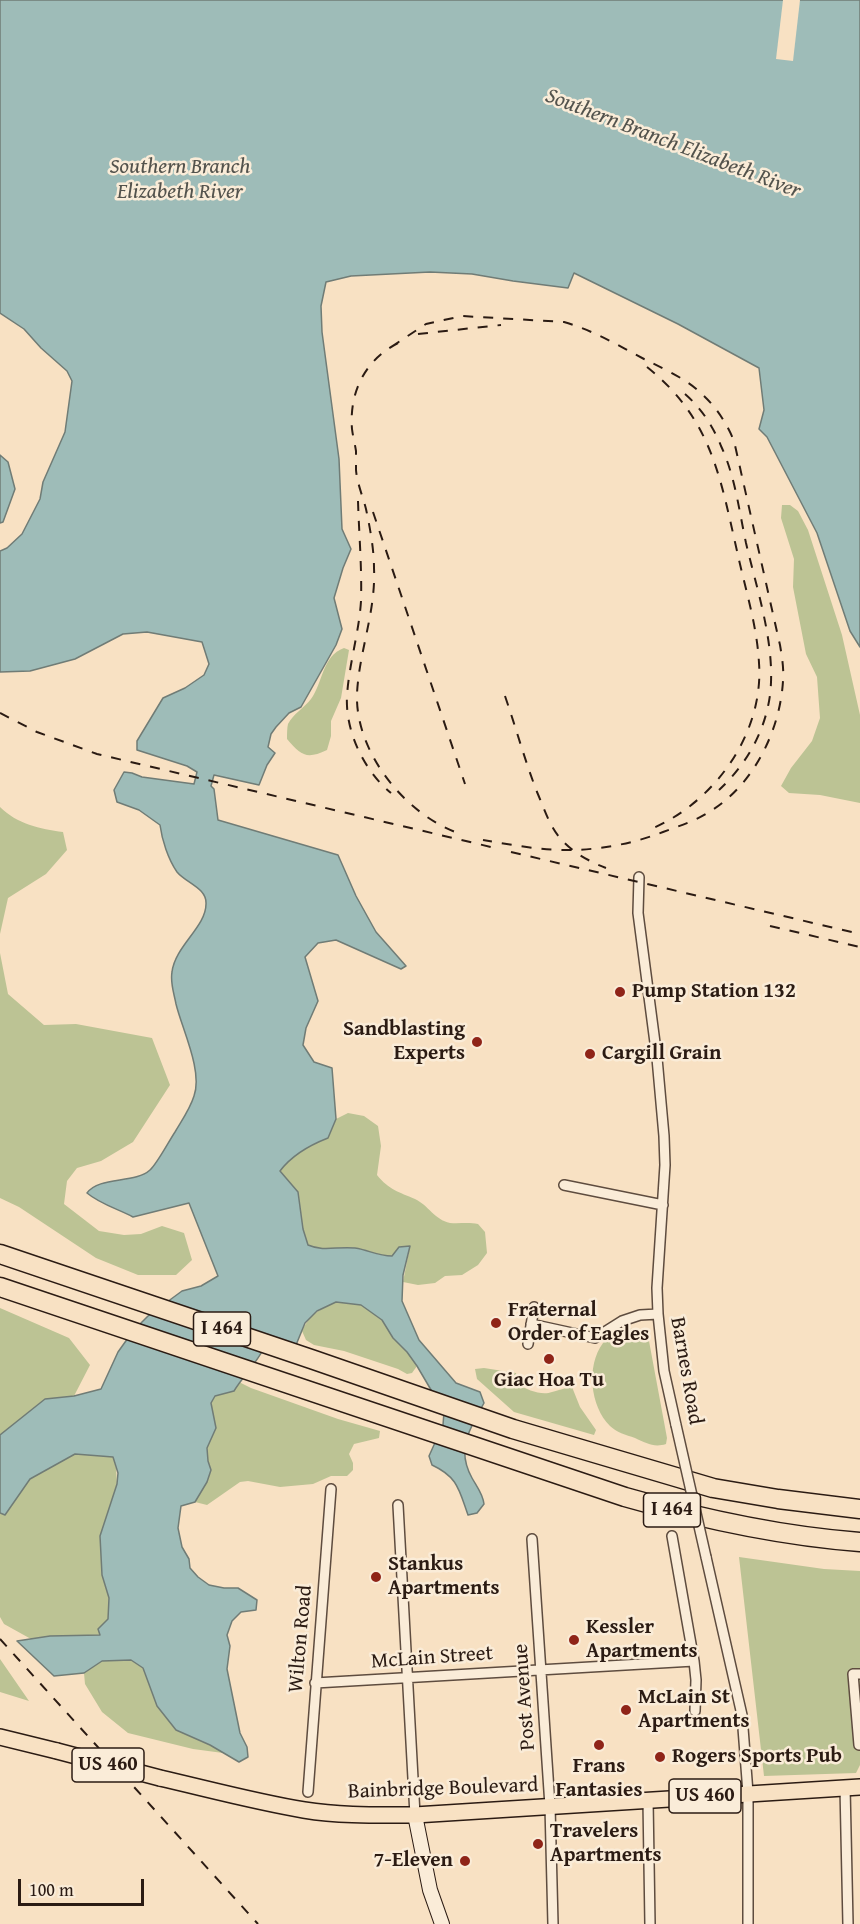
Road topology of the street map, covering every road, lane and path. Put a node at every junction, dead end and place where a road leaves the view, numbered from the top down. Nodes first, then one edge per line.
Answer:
1 (639, 877) dead end
2 (564, 1185) dead end
3 (663, 1205) junction
4 (0, 1254) edge
5 (0, 1287) edge
6 (534, 1307) dead end
7 (658, 1314) junction
8 (531, 1324) junction
9 (528, 1344) dead end
10 (331, 1489) dead end
11 (398, 1505) dead end
12 (860, 1509) edge
13 (672, 1536) dead end
14 (532, 1539) dead end
15 (860, 1542) edge
16 (694, 1661) junction
17 (542, 1669) junction
18 (860, 1674) edge
19 (406, 1678) junction
20 (315, 1683) junction
21 (695, 1711) dead end
22 (0, 1737) edge
23 (859, 1745) edge
24 (853, 1787) edge
25 (308, 1792) dead end
26 (748, 1793) junction
27 (648, 1800) junction
28 (550, 1806) junction
29 (415, 1815) junction
30 (442, 1924) edge
31 (553, 1924) edge
32 (650, 1924) edge
33 (748, 1924) edge
34 (848, 1924) edge

1 - 3 street, Barnes Road
2 - 3 street
3 - 7 street, Barnes Road
4 - 12 highway, I 464
5 - 15 highway, I 464
6 - 8 street
7 - 8 street
7 - 26 street, Barnes Road, bridge
8 - 9 street
10 - 20 street, Wilton Road
11 - 19 street
13 - 16 street
14 - 17 street, Post Avenue
16 - 17 street, McLain Street
16 - 21 street
17 - 19 street, McLain Street
17 - 28 street, Post Avenue
18 - 23 street
19 - 20 street, McLain Street
19 - 29 street
20 - 25 street, Wilton Road
22 - 29 main road, Bainbridge Boulevard / US 460, bridge
24 - 26 main road, Bainbridge Boulevard / US 460
24 - 34 street
26 - 27 main road, Bainbridge Boulevard / US 460
26 - 33 street, Barnes Road
27 - 28 main road, Bainbridge Boulevard / US 460
27 - 32 street
28 - 29 main road, Bainbridge Boulevard / US 460
28 - 31 street, Post Avenue
29 - 30 street

